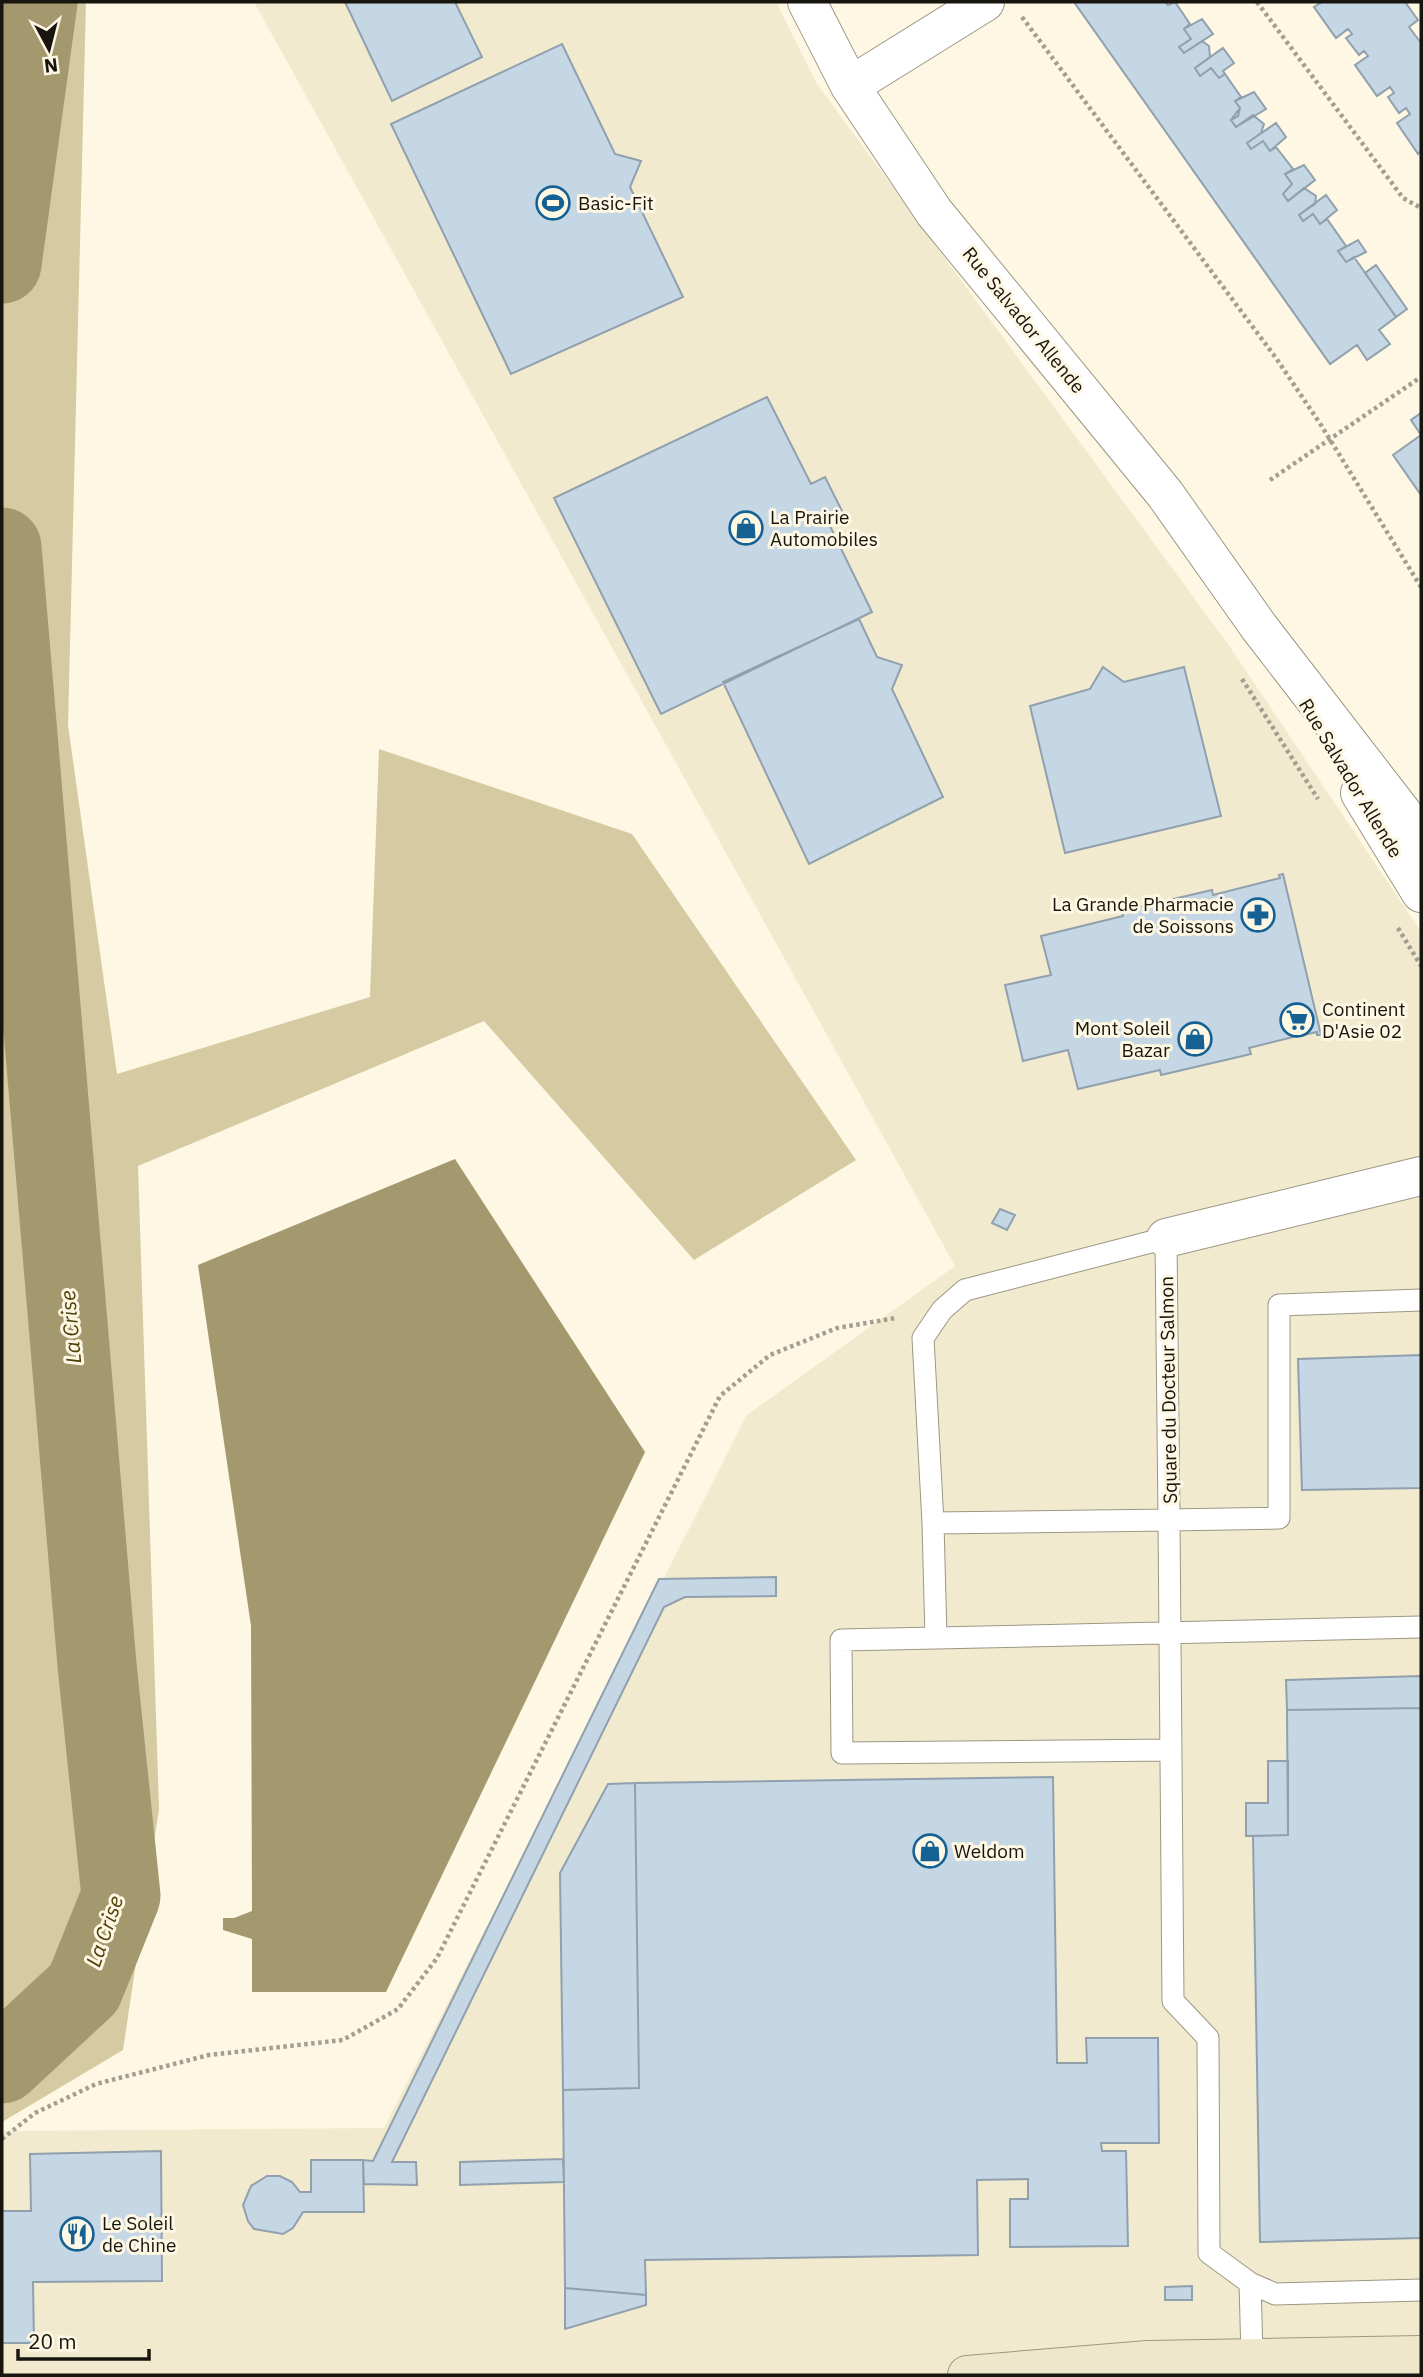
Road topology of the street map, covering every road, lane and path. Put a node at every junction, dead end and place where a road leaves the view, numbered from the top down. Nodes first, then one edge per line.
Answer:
1 (807, 2) edge
2 (1257, 2) edge
3 (1002, 7) edge
4 (850, 86) junction
5 (1421, 208) edge
6 (1421, 377) edge
7 (1331, 440) junction
8 (1270, 480) dead end
9 (1421, 587) edge
10 (1259, 627) junction
11 (1236, 669) dead end
12 (1325, 809) dead end
13 (1421, 837) edge
14 (1421, 893) edge
15 (1394, 922) dead end
16 (1421, 967) edge
17 (1421, 1176) edge
18 (1166, 1238) junction
19 (1421, 1300) edge
20 (942, 1310) junction
21 (1169, 1520) junction
22 (933, 1523) junction
23 (1421, 1627) edge
24 (1170, 1632) junction
25 (936, 1639) junction
26 (1171, 1750) junction
27 (2, 2139) edge
28 (1250, 2283) junction
29 (1421, 2290) edge
30 (1421, 2355) edge
31 (1252, 2356) junction
32 (1021, 2373) edge
33 (967, 2375) edge

1 - 4 street, Rue Salvador Allende
2 - 5 path
3 - 4 street
3 - 7 path
4 - 10 street, Rue Salvador Allende
6 - 7 path
7 - 8 path
7 - 9 path
10 - 13 street, Rue Salvador Allende
10 - 14 street, Rue Salvador Allende
11 - 12 path
15 - 16 path
17 - 18 street
18 - 20 lane
18 - 21 lane, Square du Docteur Salmon
19 - 21 lane
20 - 22 lane
20 - 27 path
21 - 22 lane, Square du Docteur Salmon
21 - 24 lane
22 - 25 lane
23 - 24 lane
24 - 25 lane
24 - 26 lane
25 - 26 lane
26 - 28 lane
28 - 29 lane
28 - 31 lane
30 - 31 main road
31 - 32 main road
32 - 33 main road

